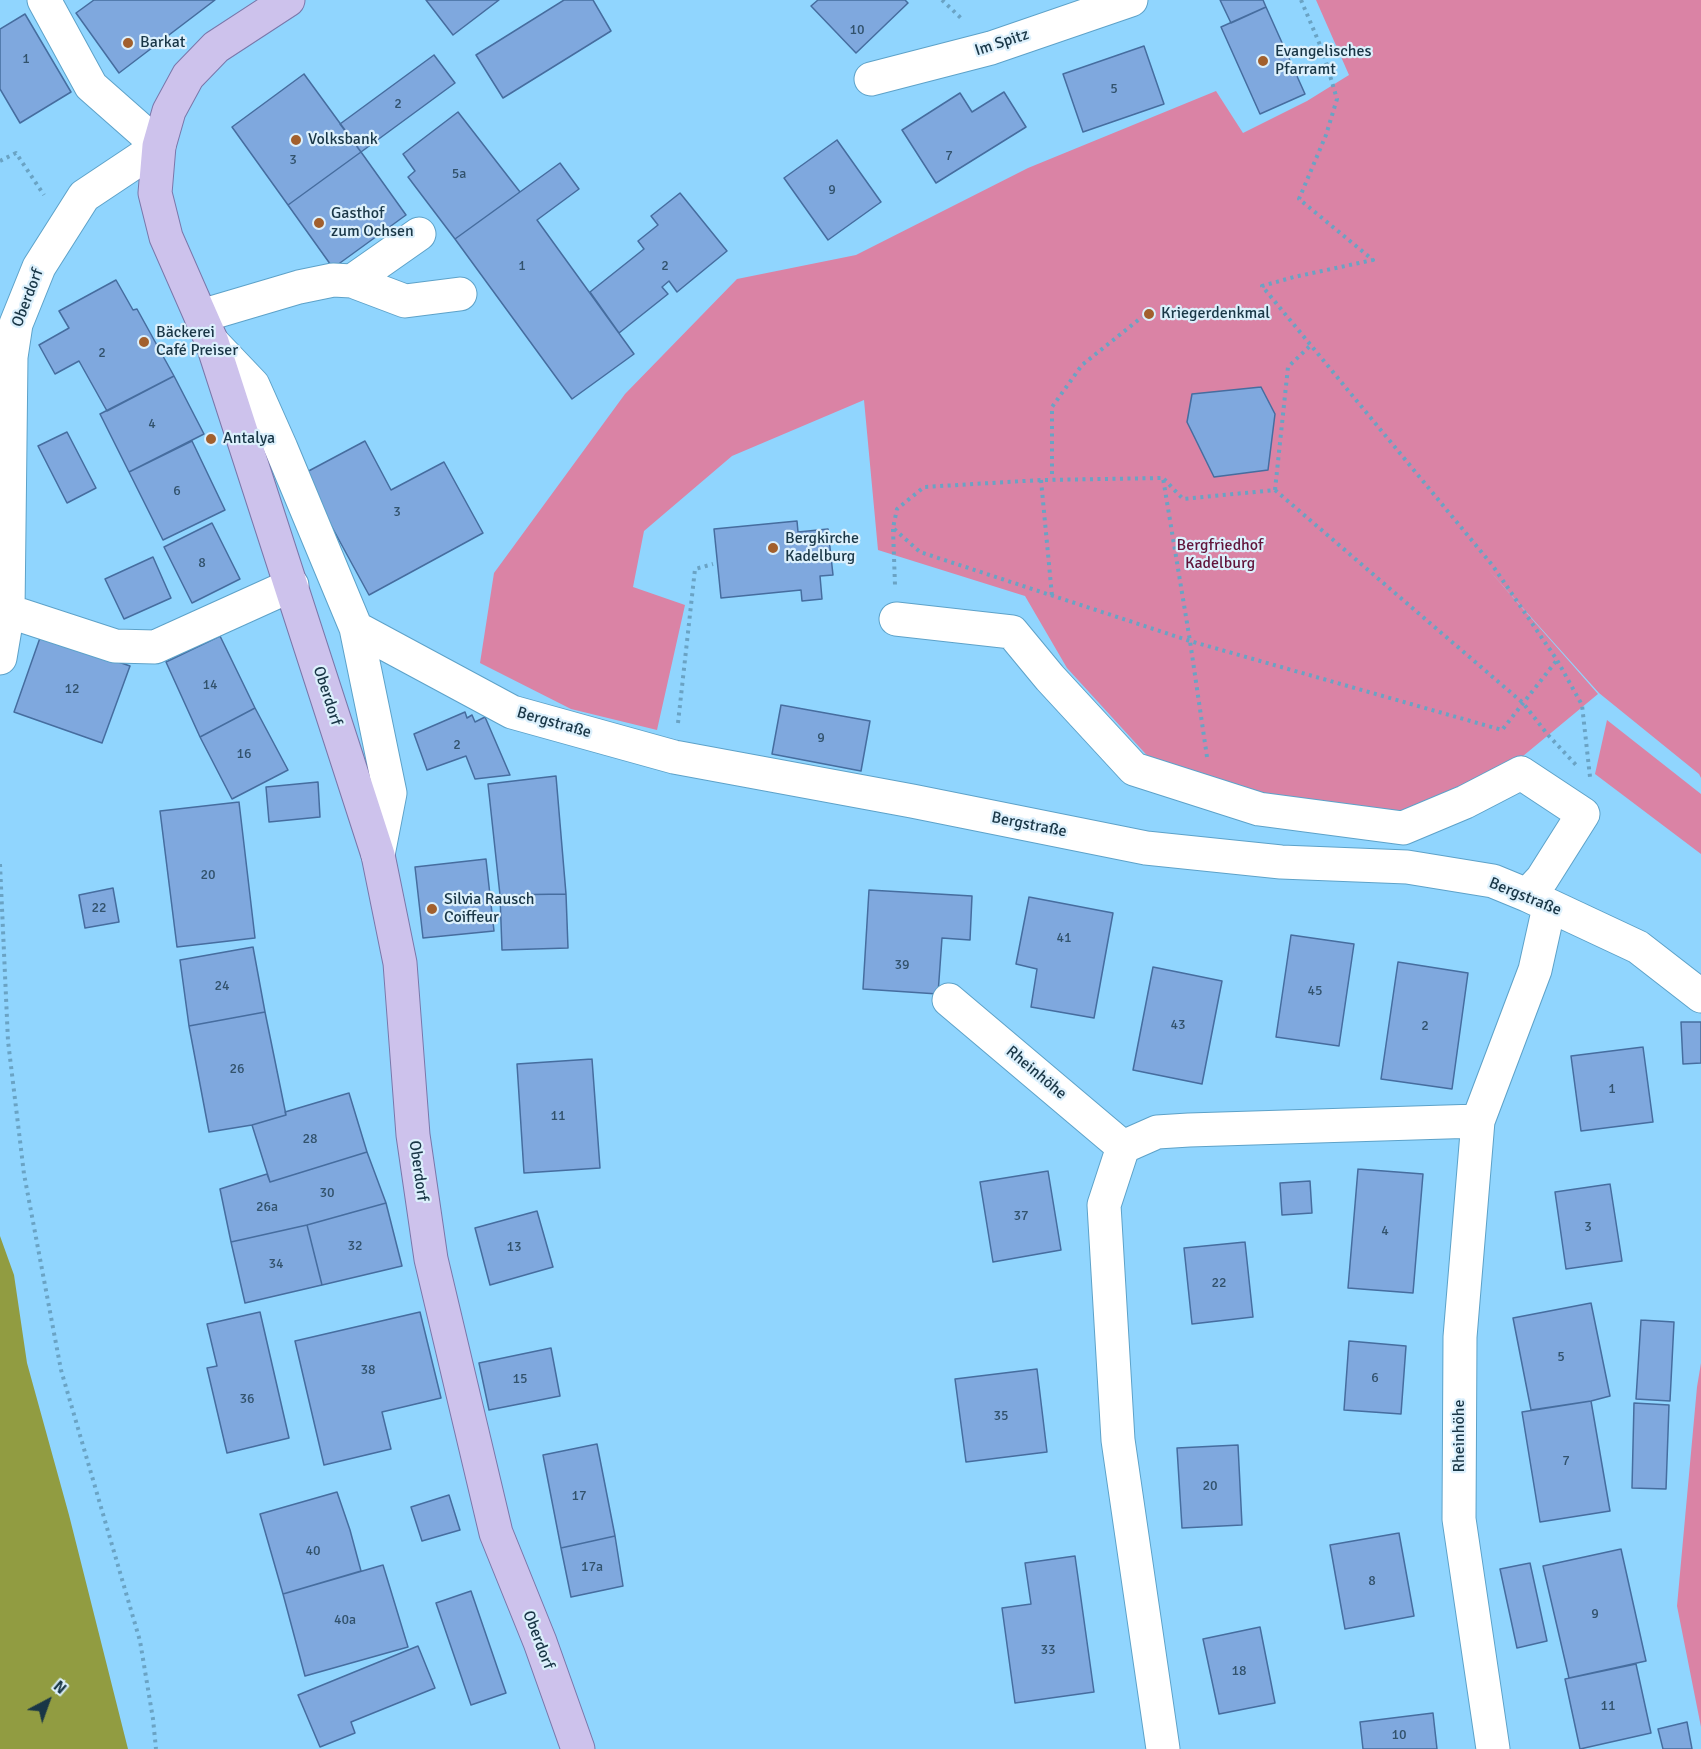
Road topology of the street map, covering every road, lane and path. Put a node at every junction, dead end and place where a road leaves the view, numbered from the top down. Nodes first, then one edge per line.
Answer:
1 (44, 0) edge
2 (288, 0) edge
3 (1131, 0) edge
4 (1301, 0) edge
5 (871, 79) dead end
6 (159, 146) junction
7 (0, 161) edge
8 (48, 202) dead end
9 (419, 234) dead end
10 (352, 281) junction
11 (460, 294) dead end
12 (1142, 317) dead end
13 (206, 329) junction
14 (1311, 345) junction
15 (1052, 474) dead end
16 (1163, 478) junction
17 (1041, 480) junction
18 (1275, 489) junction
19 (893, 528) junction
20 (713, 564) dead end
21 (292, 585) junction
22 (1052, 596) junction
23 (9, 611) junction
24 (896, 619) joint
25 (356, 628) junction
26 (1190, 641) junction
27 (0, 658) edge
28 (1557, 660) junction
29 (1523, 703) junction
30 (674, 757) junction
31 (1212, 794) junction
32 (378, 855) junction
33 (0, 864) edge
34 (1538, 901) junction
35 (1701, 996) edge
36 (949, 1000) dead end
37 (1478, 1121) junction
38 (1123, 1147) junction
39 (156, 1749) edge
40 (578, 1749) edge
41 (1163, 1749) edge
42 (1493, 1749) edge

1 - 6 street
2 - 6 main road, Oberdorf
3 - 5 street, Im Spitz
4 - 14 path
6 - 13 main road, Oberdorf
6 - 23 street, Oberdorf
7 - 8 path
9 - 10 street
10 - 11 street
10 - 13 street
12 - 15 path
13 - 21 main road, Oberdorf
13 - 25 street
14 - 18 path
14 - 28 path
16 - 17 path
16 - 18 path
16 - 26 path
17 - 19 path
17 - 22 path
18 - 29 path
19 - 22 path
19 - 24 path
20 - 30 path
21 - 23 street
21 - 32 main road, Oberdorf
22 - 26 path
23 - 27 street, Oberdorf
24 - 31 street
25 - 30 street, Bergstraße
25 - 32 street
26 - 29 path
26 - 31 path
28 - 29 path
28 - 29 path
30 - 34 street, Bergstraße
31 - 34 street
32 - 40 main road, Oberdorf
33 - 39 path
34 - 35 street, Bergstraße
34 - 37 street, Rheinhöhe
36 - 38 street, Rheinhöhe
37 - 38 street
37 - 42 street, Rheinhöhe
38 - 41 street

